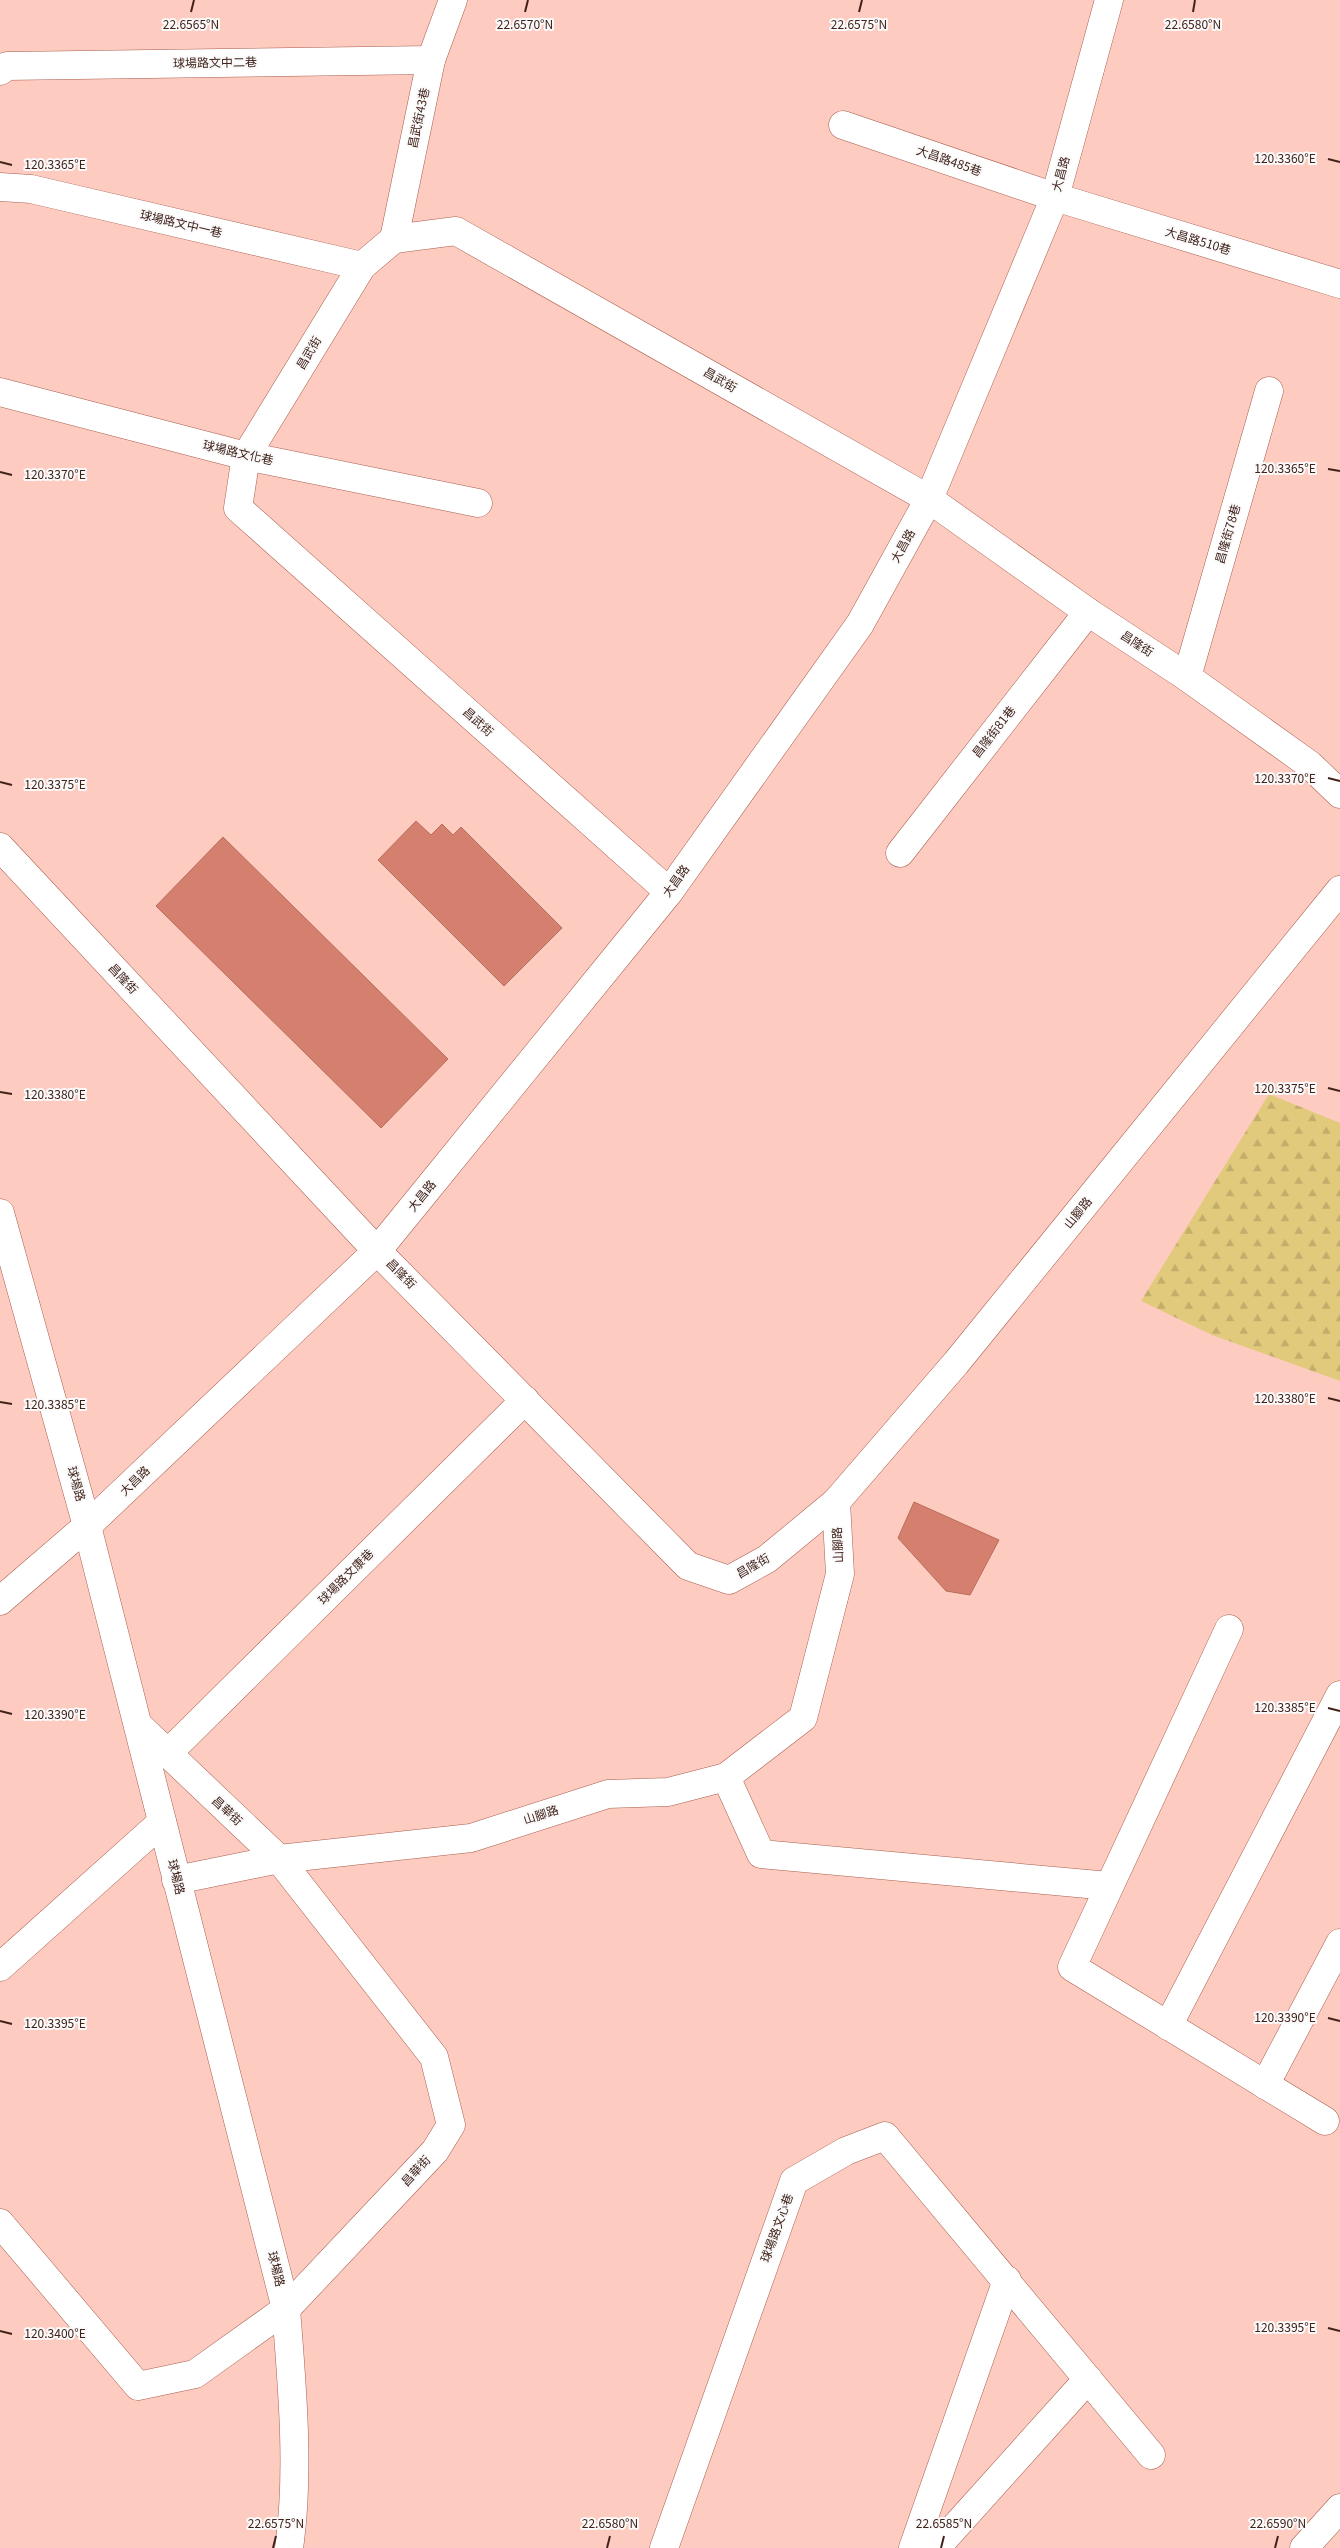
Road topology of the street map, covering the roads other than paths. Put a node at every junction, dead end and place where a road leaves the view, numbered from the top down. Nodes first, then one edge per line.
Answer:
1 (453, 0) edge
2 (1109, 0) edge
3 (431, 60) junction
4 (0, 71) edge
5 (843, 125) dead end
6 (0, 187) edge
7 (1055, 197) junction
8 (394, 239) junction
9 (362, 266) junction
10 (1340, 284) edge
11 (1269, 391) dead end
12 (0, 392) edge
13 (246, 456) junction
14 (929, 499) junction
15 (478, 503) dead end
16 (1088, 612) junction
17 (1187, 676) junction
18 (1340, 794) edge
19 (0, 847) edge
20 (900, 853) dead end
21 (1340, 890) edge
22 (669, 892) junction
23 (0, 1214) edge
24 (377, 1251) junction
25 (525, 1400) junction
26 (836, 1502) junction
27 (87, 1526) junction
28 (0, 1600) edge
29 (1229, 1629) dead end
30 (1340, 1695) edge
31 (138, 1724) junction
32 (167, 1754) junction
33 (726, 1778) junction
34 (162, 1822) junction
35 (279, 1859) junction
36 (176, 1880) junction
37 (1109, 1886) junction
38 (1340, 1943) edge
39 (0, 1967) edge
40 (1168, 2026) junction
41 (1265, 2085) junction
42 (1325, 2121) dead end
43 (0, 2223) edge
44 (1007, 2280) junction
45 (286, 2309) junction
46 (1088, 2379) junction
47 (1151, 2455) dead end
48 (1340, 2508) edge
49 (289, 2548) edge
50 (664, 2548) edge
51 (913, 2548) edge
52 (936, 2548) edge
53 (1304, 2548) edge

1 - 3 street, 昌武街43巷
2 - 7 street, 大昌路
3 - 4 street, 球場路文中二巷
3 - 8 street, 昌武街43巷
5 - 7 street, 大昌路485巷
6 - 9 street, 球場路文中一巷
7 - 10 street, 大昌路510巷
7 - 14 street, 大昌路
8 - 9 street, 昌武街
8 - 14 street, 昌武街
9 - 13 street, 昌武街
11 - 17 street, 昌隆街78巷
12 - 13 street, 球場路文化巷
13 - 15 street, 球場路文化巷
13 - 22 street, 昌武街
14 - 16 street, 昌隆街
14 - 22 street, 大昌路
16 - 17 street, 昌隆街
16 - 20 street, 昌隆街81巷
17 - 18 street, 昌隆街
19 - 24 street, 昌隆街
21 - 26 street, 山腳路
22 - 24 street, 大昌路
23 - 27 street, 球場路
24 - 25 street, 昌隆街
24 - 27 street, 大昌路
25 - 26 street, 昌隆街
25 - 32 street, 球場路文康巷
26 - 33 street, 山腳路
27 - 28 street, 大昌路
27 - 31 street, 球場路
29 - 37 street
30 - 40 street
31 - 32 street, 昌華街
31 - 34 street, 球場路
32 - 35 street, 昌華街
33 - 35 street, 山腳路
33 - 37 street
34 - 36 street, 球場路
34 - 39 street
35 - 36 street, 山腳路
35 - 45 street, 昌華街
36 - 45 street, 球場路
37 - 40 street
38 - 41 street
40 - 41 street
41 - 42 street
43 - 45 street, 昌華街
44 - 46 street, 球場路文心巷
44 - 50 street, 球場路文心巷
44 - 51 street
45 - 49 street, 球場路
46 - 47 street, 球場路文心巷
46 - 52 street
48 - 53 street

